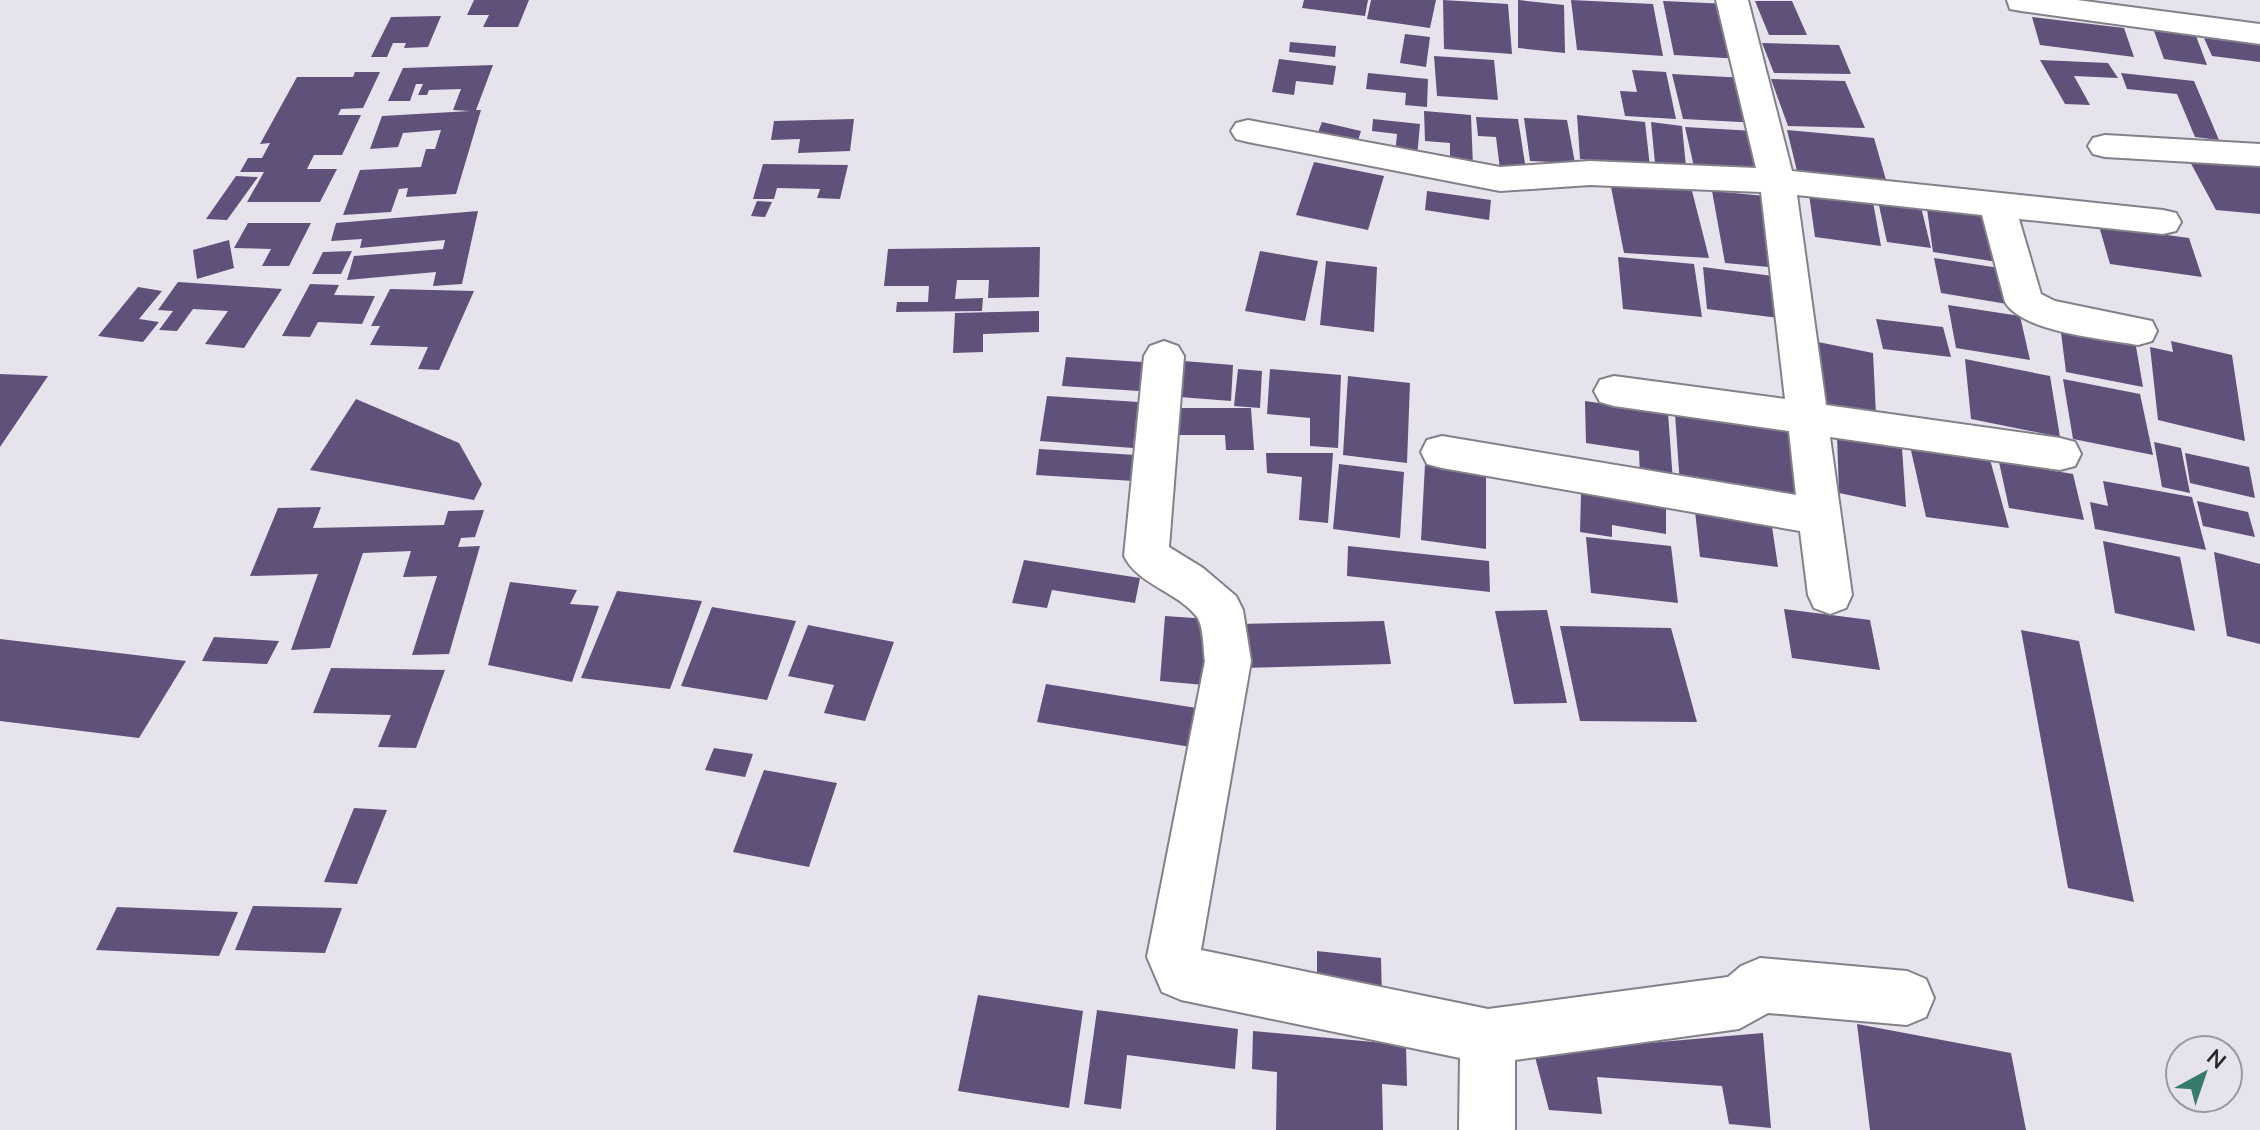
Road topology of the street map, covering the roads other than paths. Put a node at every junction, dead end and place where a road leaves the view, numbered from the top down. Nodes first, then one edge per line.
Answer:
1 (1732, 0) edge
2 (2021, 2) dead end
3 (2260, 34) edge
4 (1248, 131) dead end
5 (2105, 146) dead end
6 (2260, 155) edge
7 (1777, 181) junction
8 (1997, 203) junction
9 (2163, 222) dead end
10 (2138, 331) dead end
11 (1164, 356) dead end
12 (1614, 391) dead end
13 (1807, 417) junction
14 (1442, 452) dead end
15 (2060, 454) dead end
16 (1820, 517) junction
17 (1830, 595) dead end
18 (1907, 998) dead end
19 (1488, 1036) junction
20 (1487, 1130) edge

1 - 7 street
2 - 3 street
4 - 7 street
5 - 6 street
7 - 8 street
7 - 13 street
8 - 9 street
8 - 10 street
11 - 19 street
12 - 13 street
13 - 15 street
13 - 16 street
14 - 16 street
16 - 17 street
18 - 19 street
19 - 20 street

